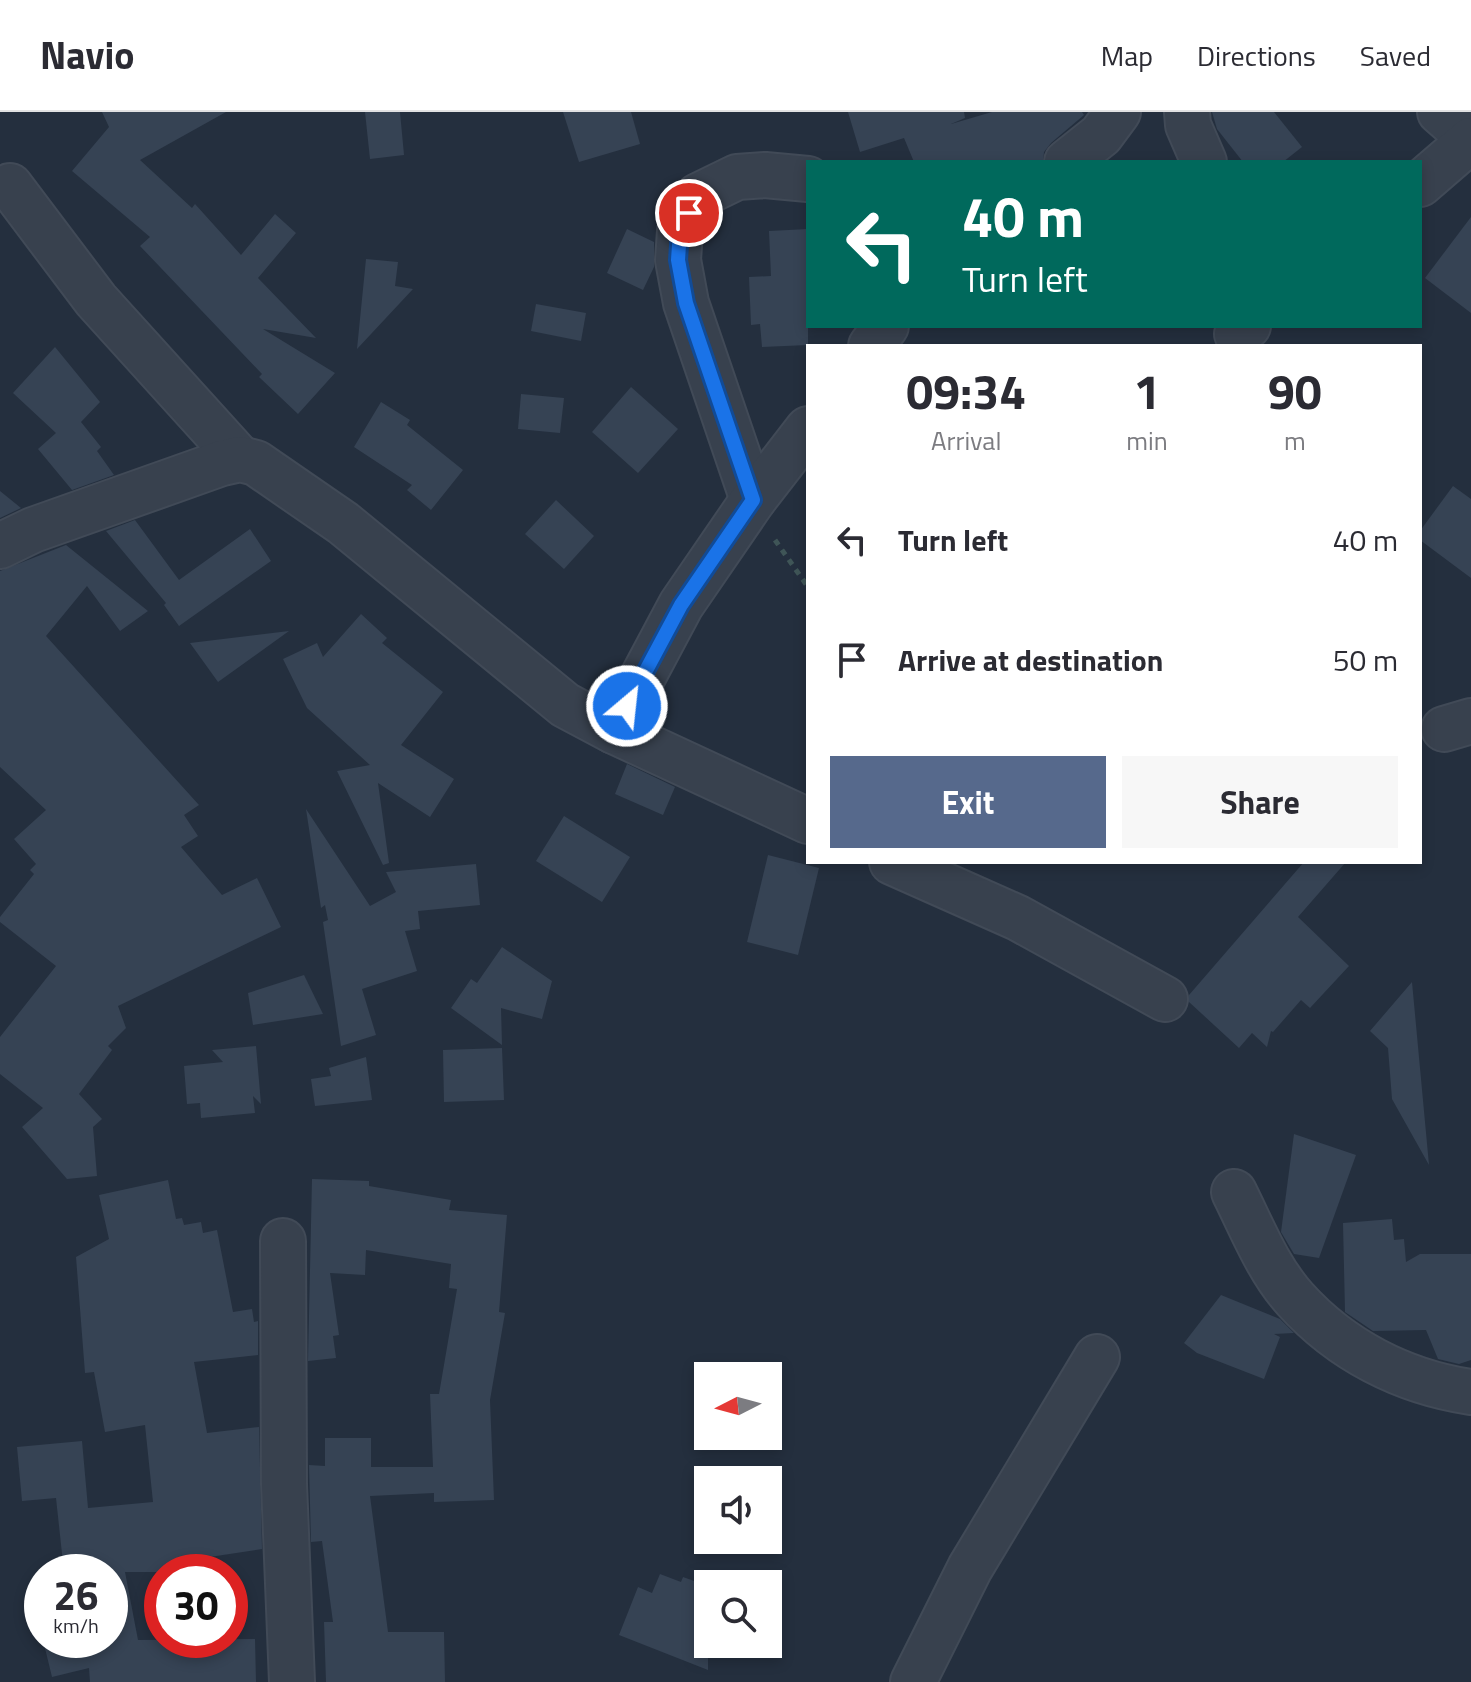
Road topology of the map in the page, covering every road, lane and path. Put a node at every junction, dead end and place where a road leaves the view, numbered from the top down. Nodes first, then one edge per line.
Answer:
1 (1118, 112) edge
2 (1187, 112) edge
3 (1440, 112) edge
4 (1471, 139) edge
5 (1070, 160) edge
6 (1203, 160) edge
7 (806, 179) edge
8 (1422, 182) edge
9 (10, 186) dead end
10 (806, 432) edge
11 (240, 459) junction
12 (753, 500) junction
13 (0, 546) edge
14 (806, 584) edge
15 (614, 731) junction
16 (806, 820) edge
17 (896, 864) edge
18 (1165, 999) dead end
19 (1234, 1192) dead end
20 (283, 1241) dead end
21 (1097, 1357) dead end
22 (1471, 1392) edge
23 (292, 1682) edge
24 (913, 1682) edge

1 - 5 street
2 - 6 street
3 - 4 street
4 - 8 street
7 - 12 street
9 - 11 street
10 - 12 street
11 - 13 street
11 - 15 street
12 - 14 path
12 - 15 street
15 - 16 street
17 - 18 street
19 - 22 street
20 - 23 street
21 - 24 street

